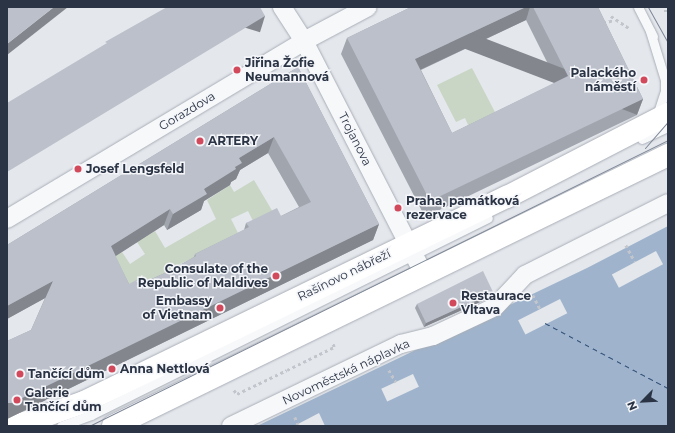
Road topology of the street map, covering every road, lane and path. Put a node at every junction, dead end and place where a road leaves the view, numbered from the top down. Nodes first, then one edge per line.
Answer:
1 (282, 7) edge
2 (368, 7) edge
3 (638, 7) edge
4 (664, 11) dead end
5 (668, 11) edge
6 (611, 16) dead end
7 (614, 20) junction
8 (630, 29) dead end
9 (603, 31) edge
10 (650, 31) junction
11 (304, 41) junction
12 (668, 59) edge
13 (663, 121) edge
14 (636, 142) dead end
15 (615, 153) dead end
16 (668, 155) edge
17 (539, 192) dead end
18 (668, 203) edge
19 (512, 206) dead end
20 (498, 213) dead end
21 (7, 219) edge
22 (628, 248) dead end
23 (416, 258) junction
24 (635, 262) dead end
25 (533, 295) dead end
26 (540, 309) dead end
27 (334, 347) dead end
28 (122, 383) junction
29 (151, 384) junction
30 (237, 394) dead end
31 (16, 426) edge
32 (61, 426) edge
33 (113, 426) edge
34 (231, 426) edge

1 - 11 street, Trojanova
2 - 11 street, Gorazdova
3 - 10 lane
4 - 5 path
6 - 7 path
7 - 8 path
7 - 9 path
10 - 12 lane
10 - 13 lane
11 - 21 street, Gorazdova
11 - 23 street, Trojanova
13 - 14 lane
13 - 15 lane
13 - 23 main road, Rašínovo nábřeží
16 - 23 main road, Rašínovo nábřeží
17 - 19 lane
18 - 34 street, Novoměstská náplavka
20 - 23 lane
22 - 24 path
23 - 28 main road, Rašínovo nábřeží
23 - 29 lane
23 - 33 main road, Rašínovo nábřeží
25 - 26 path
27 - 30 path
28 - 29 lane
28 - 31 main road, Rašínovo nábřeží
29 - 32 lane

